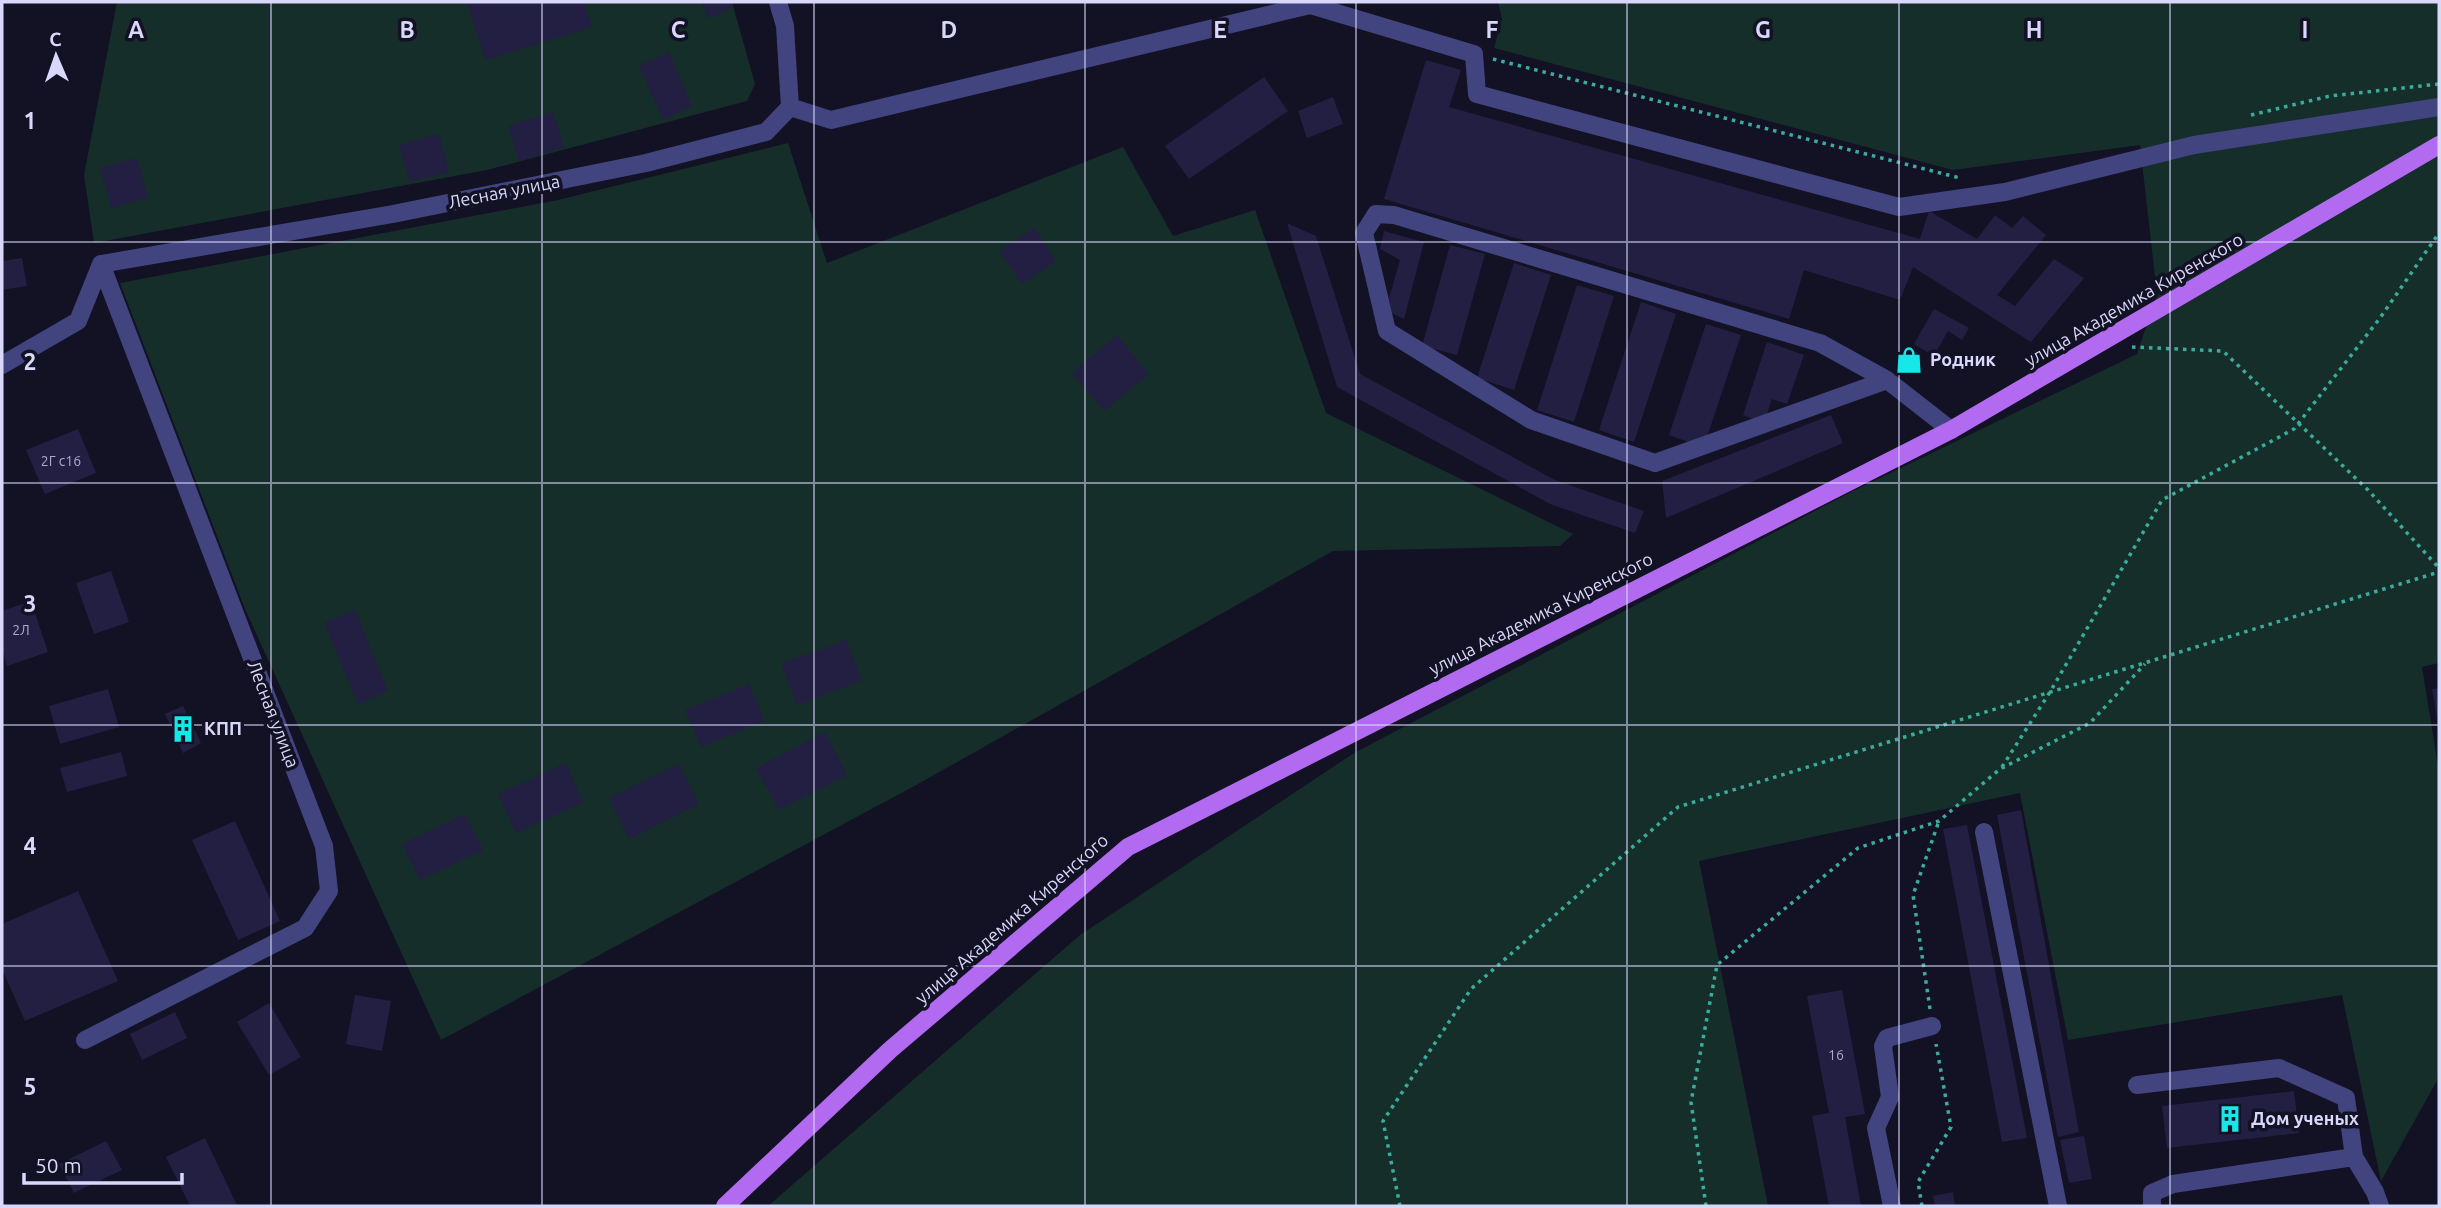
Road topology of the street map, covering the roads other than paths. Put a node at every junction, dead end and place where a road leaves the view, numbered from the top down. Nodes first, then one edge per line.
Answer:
1 (778, 2) edge
2 (790, 107) junction
3 (2439, 107) edge
4 (2439, 145) edge
5 (101, 264) junction
6 (2, 365) edge
7 (1887, 380) junction
8 (1951, 430) junction
9 (1984, 832) dead end
10 (1932, 1026) dead end
11 (85, 1040) dead end
12 (2137, 1085) dead end
13 (2354, 1157) junction
14 (725, 1206) edge
15 (1892, 1206) edge
16 (2058, 1206) edge
17 (2152, 1206) edge
18 (2380, 1206) edge

1 - 2 lane
2 - 3 lane
2 - 5 lane, Лесная улица
4 - 8 main road, улица Академика Киренского
5 - 6 lane
5 - 11 lane, Лесная улица
7 - 7 lane
7 - 8 lane
8 - 14 main road, улица Академика Киренского
9 - 16 lane
10 - 15 lane
12 - 13 lane
13 - 17 lane
13 - 18 lane

